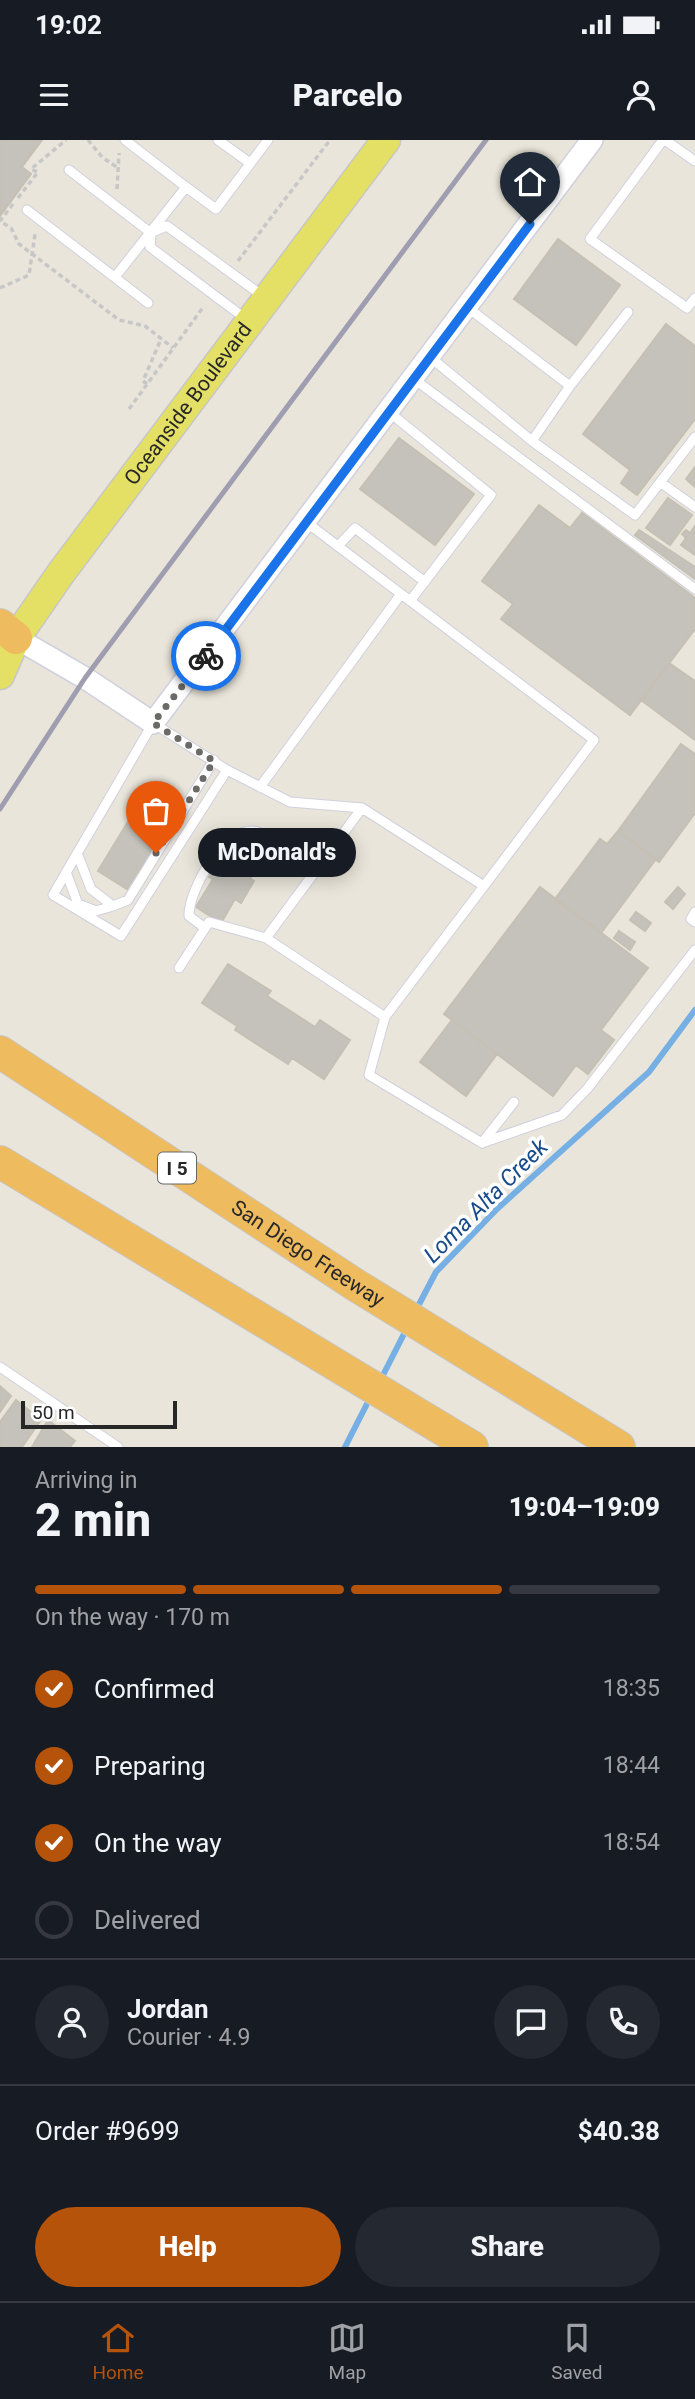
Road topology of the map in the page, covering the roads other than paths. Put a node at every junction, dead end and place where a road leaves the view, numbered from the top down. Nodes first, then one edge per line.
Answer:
1 (125, 140) edge
2 (218, 140) edge
3 (268, 140) edge
4 (386, 140) edge
5 (592, 140) edge
6 (664, 140) edge
7 (695, 161) edge
8 (250, 163) junction
9 (69, 170) dead end
10 (186, 187) junction
11 (27, 209) dead end
12 (151, 233) junction
13 (115, 278) junction
14 (695, 298) edge
15 (266, 299) junction
16 (148, 303) dead end
17 (467, 307) junction
18 (628, 312) dead end
19 (249, 321) junction
20 (430, 357) junction
21 (414, 379) junction
22 (570, 386) junction
23 (389, 412) junction
24 (695, 437) edge
25 (532, 441) junction
26 (660, 482) junction
27 (695, 507) edge
28 (306, 522) junction
29 (338, 546) junction
30 (425, 582) junction
31 (695, 589) edge
32 (401, 594) junction
33 (410, 601) junction
34 (5, 631) edge
35 (0, 675) edge
36 (153, 723) junction
37 (214, 761) junction
38 (227, 769) junction
39 (260, 786) junction
40 (362, 807) junction
41 (77, 853) junction
42 (66, 872) junction
43 (315, 872) junction
44 (484, 886) junction
45 (113, 906) junction
46 (695, 912) edge
47 (695, 922) edge
48 (205, 928) junction
49 (265, 938) junction
50 (695, 950) edge
51 (179, 968) dead end
52 (385, 1017) junction
53 (0, 1052) edge
54 (514, 1102) dead end
55 (482, 1143) junction
56 (0, 1162) edge
57 (0, 1367) edge
58 (118, 1447) edge
59 (471, 1447) edge
60 (619, 1447) edge

1 - 10 lane
2 - 8 lane
3 - 8 lane
4 - 15 main road, Oceanside Boulevard
5 - 17 street
6 - 7 lane
6 - 14 lane
8 - 10 lane
9 - 12 lane
10 - 12 lane
11 - 13 lane
12 - 13 lane
12 - 15 lane
12 - 19 lane
13 - 16 lane
15 - 19 main road, Oceanside Boulevard
17 - 20 street
17 - 22 lane
18 - 22 lane
19 - 34 main road, Oceanside Boulevard
20 - 21 street
20 - 25 lane
21 - 23 street
21 - 31 lane
22 - 25 lane
23 - 28 street
23 - 30 lane
24 - 26 lane
25 - 26 lane
26 - 27 lane
28 - 29 lane
28 - 36 street
29 - 30 lane
29 - 32 lane
30 - 33 lane
32 - 33 lane
32 - 39 lane
33 - 44 lane
34 - 35 main road, Oceanside Boulevard
34 - 36 street
36 - 37 lane
36 - 41 lane
37 - 38 lane
37 - 45 lane
38 - 39 lane
38 - 42 lane
39 - 40 lane
40 - 43 lane
40 - 44 lane
41 - 42 lane
41 - 45 lane
42 - 45 lane
43 - 48 lane
43 - 49 lane
44 - 52 lane
46 - 47 lane
48 - 49 lane
48 - 51 lane
49 - 52 lane
50 - 55 lane
52 - 55 lane
53 - 60 highway, San Diego Freeway / I 5
54 - 55 lane
56 - 59 highway
57 - 58 lane

